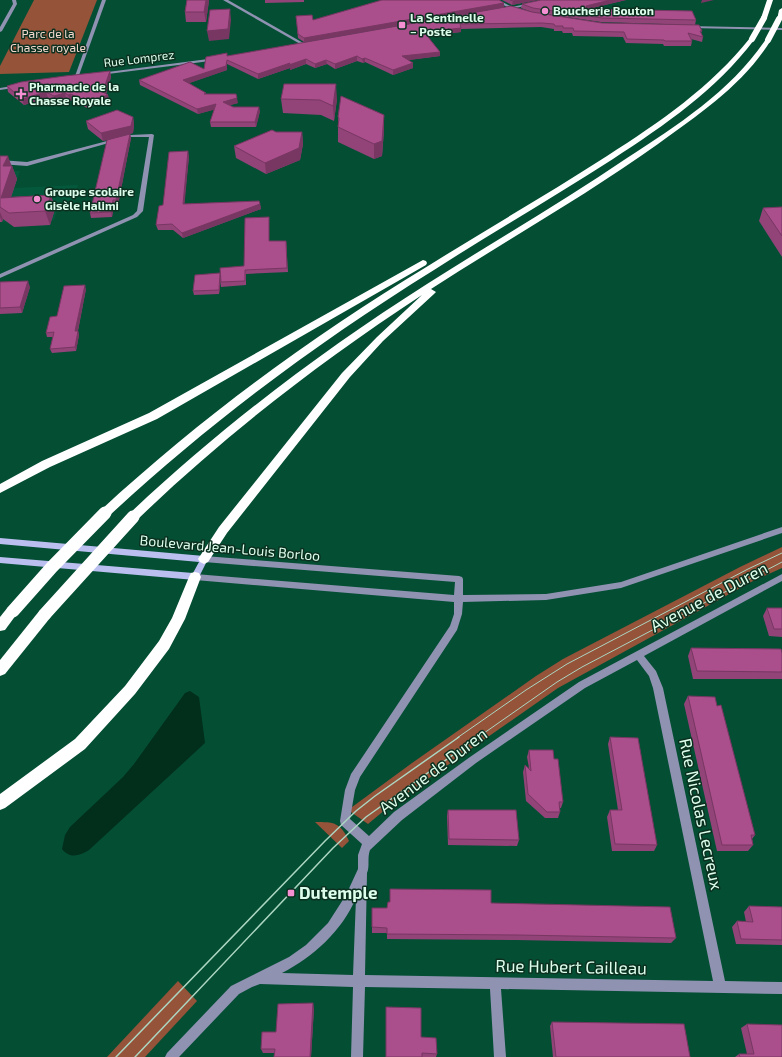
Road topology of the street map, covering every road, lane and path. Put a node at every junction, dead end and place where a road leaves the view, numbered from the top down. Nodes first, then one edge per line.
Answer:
1 (14, 0) edge
2 (104, 0) edge
3 (226, 0) edge
4 (496, 0) edge
5 (550, 0) edge
6 (770, 0) edge
7 (511, 8) junction
8 (504, 9) edge
9 (782, 10) edge
10 (521, 12) edge
11 (684, 27) edge
12 (782, 29) edge
13 (0, 30) edge
14 (310, 43) edge
15 (303, 44) junction
16 (296, 46) edge
17 (221, 58) edge
18 (98, 75) edge
19 (83, 77) edge
20 (76, 78) junction
21 (68, 79) edge
22 (24, 85) edge
23 (0, 89) edge
24 (0, 162) edge
25 (478, 238) junction
26 (452, 272) junction
27 (0, 276) edge
28 (0, 490) edge
29 (782, 530) edge
30 (0, 541) edge
31 (204, 559) junction
32 (0, 560) edge
33 (195, 577) junction
34 (782, 577) edge
35 (458, 599) junction
36 (0, 626) edge
37 (638, 654) junction
38 (0, 670) edge
39 (0, 803) edge
40 (369, 843) junction
41 (362, 869) junction
42 (260, 978) junction
43 (360, 981) junction
44 (495, 983) junction
45 (720, 987) junction
46 (782, 988) edge
47 (171, 1057) edge
48 (357, 1057) edge
49 (500, 1057) edge

1 - 13 street
2 - 20 street
3 - 15 street
4 - 7 street
5 - 7 street
6 - 25 highway, bridge
7 - 8 street
7 - 10 street
9 - 26 highway, bridge
11 - 12 street
14 - 15 street
15 - 16 street
17 - 18 street, Rue Lomprez
19 - 20 street
20 - 21 street
22 - 23 street
24 - 27 street
25 - 28 highway
25 - 36 highway, bridge
26 - 31 highway
26 - 38 highway, bridge
29 - 35 street
30 - 31 main road, Boulevard Jean-Louis Borloo
31 - 33 main road
31 - 35 street, Boulevard Jean-Louis Borloo
32 - 33 main road
33 - 35 street
33 - 39 highway
34 - 37 street, Avenue de Duren
35 - 40 street
37 - 40 street, Avenue de Duren
37 - 45 street, Rue Nicolas Lecreux
40 - 41 street, Avenue de Duren
41 - 42 street, Avenue de Duren
41 - 43 street
42 - 43 street, Rue Hubert Cailleau
42 - 47 street, Avenue de Duren
43 - 44 street, Rue Hubert Cailleau
43 - 48 street
44 - 45 street, Rue Hubert Cailleau
44 - 49 street
45 - 46 street, Rue Hubert Cailleau

